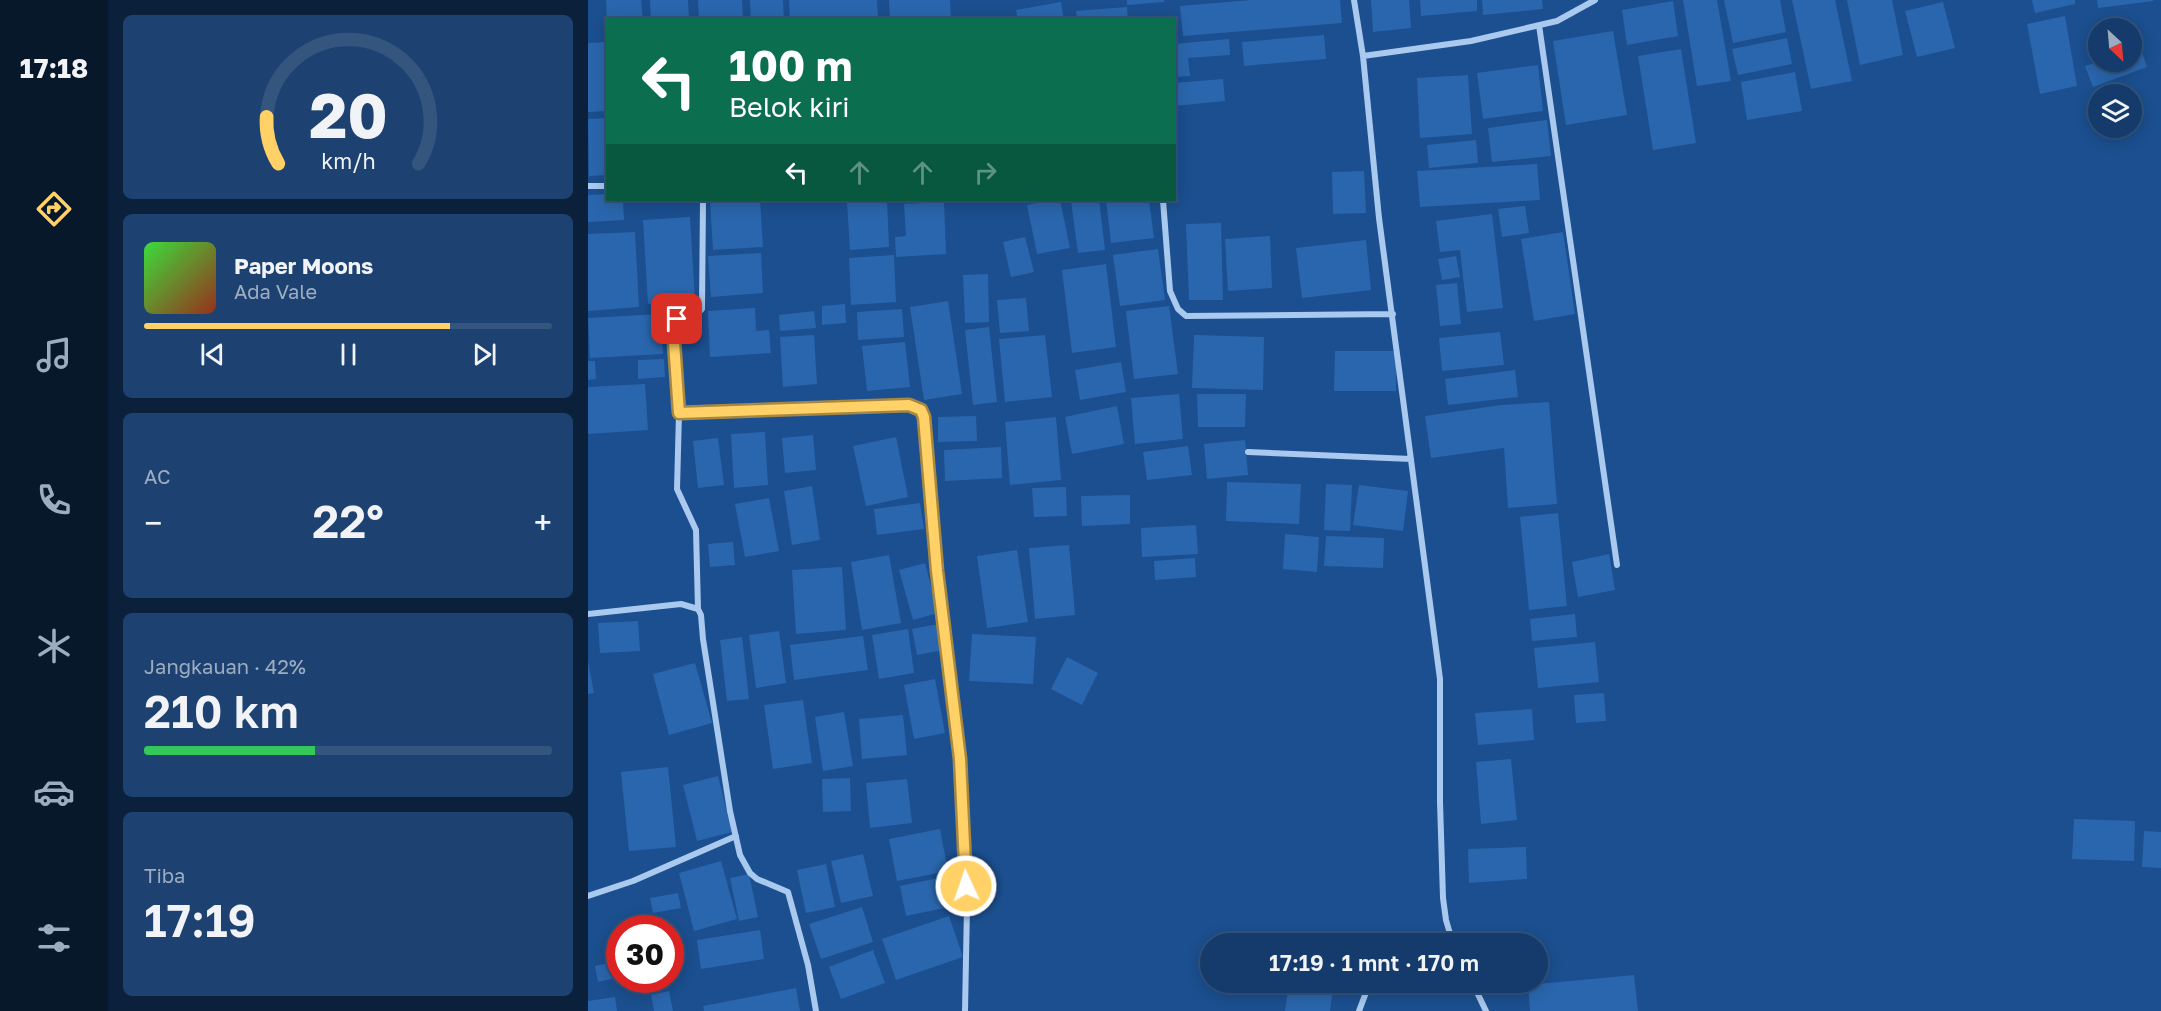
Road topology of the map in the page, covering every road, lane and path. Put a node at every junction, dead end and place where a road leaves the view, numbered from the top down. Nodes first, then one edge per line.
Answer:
1 (1354, 0) edge
2 (1595, 0) edge
3 (1539, 26) junction
4 (1363, 56) junction
5 (588, 186) edge
6 (606, 186) edge
7 (704, 201) edge
8 (1163, 201) edge
9 (1393, 314) junction
10 (679, 413) junction
11 (1248, 452) dead end
12 (1412, 459) junction
13 (1617, 565) dead end
14 (698, 609) junction
15 (588, 614) edge
16 (736, 836) junction
17 (588, 896) edge
18 (1450, 933) edge
19 (1366, 993) edge
20 (1477, 993) edge
21 (816, 1011) edge
22 (965, 1011) edge
23 (1359, 1011) edge
24 (1486, 1011) edge

1 - 4 street
2 - 3 street
3 - 4 street
3 - 13 street
4 - 9 street
5 - 6 street
7 - 10 street
8 - 9 street
9 - 12 street
10 - 14 street
10 - 22 street
11 - 12 street
12 - 18 street
14 - 15 street
14 - 16 street
16 - 17 street
16 - 21 street
19 - 23 street
20 - 24 street

